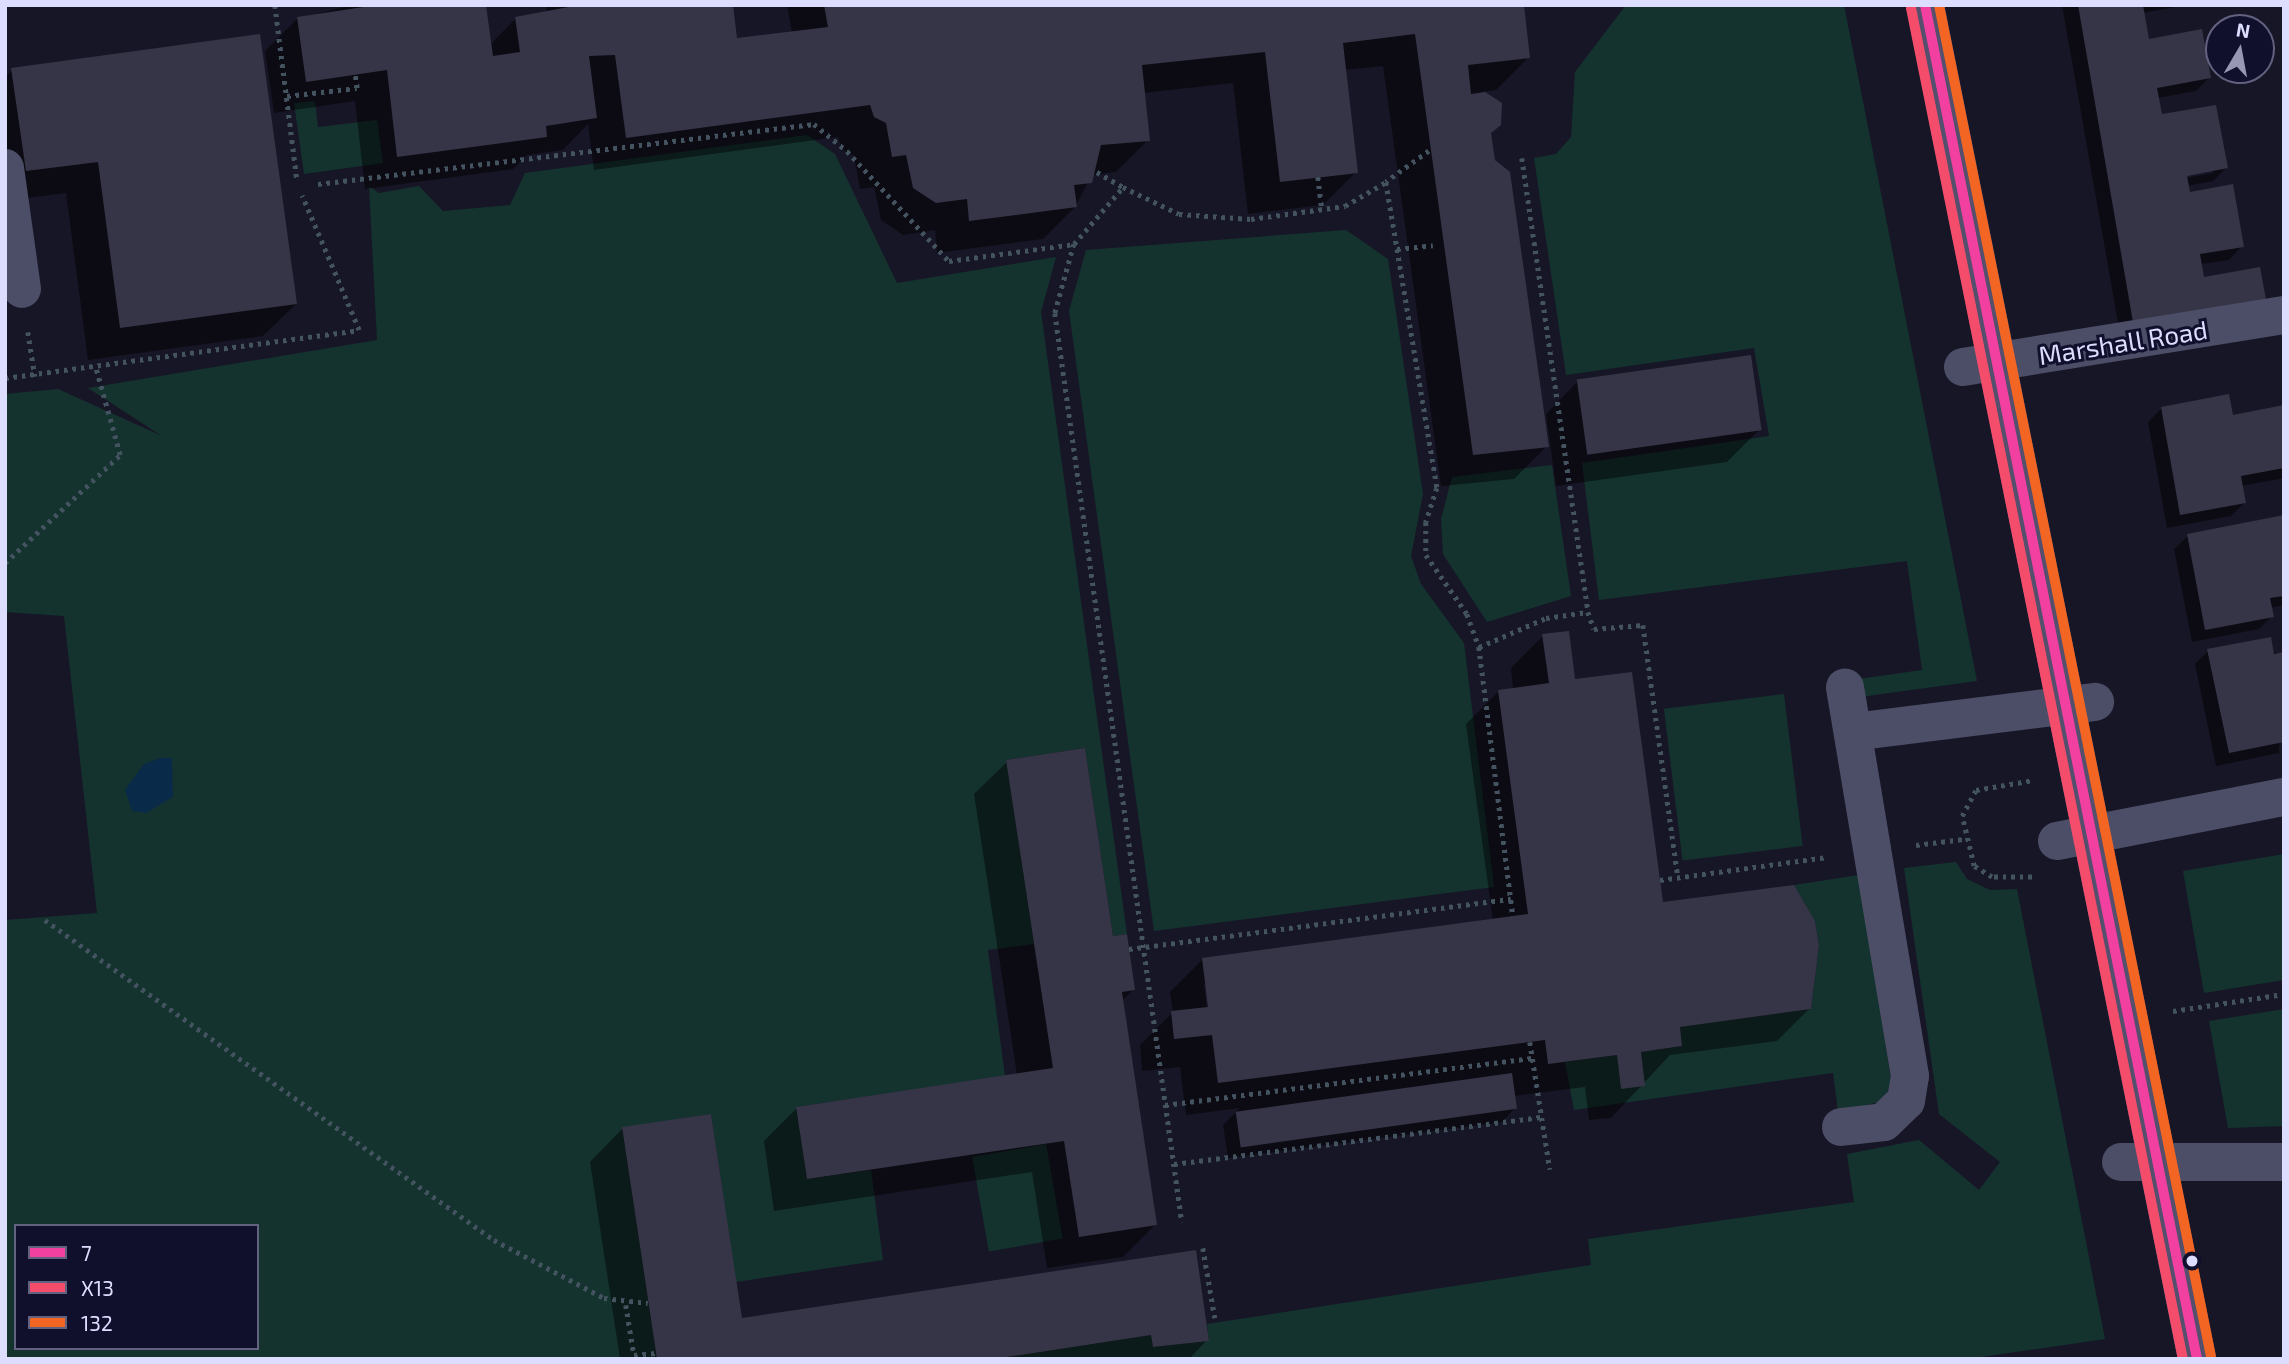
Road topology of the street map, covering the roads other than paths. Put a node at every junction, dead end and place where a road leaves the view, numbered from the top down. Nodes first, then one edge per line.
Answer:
1 (1925, 5) edge
2 (5, 167) edge
3 (22, 289) dead end
4 (2284, 315) edge
5 (1981, 365) junction
6 (1845, 687) dead end
7 (2081, 704) junction
8 (1853, 732) junction
9 (2284, 797) edge
10 (2094, 834) junction
11 (2057, 841) dead end
12 (1840, 1127) dead end
13 (2158, 1161) junction
14 (2284, 1162) edge
15 (2121, 1163) dead end
16 (2197, 1359) edge

1 - 5 main road
2 - 3 street
4 - 5 street, Marshall Road
5 - 7 main road
6 - 8 street
7 - 8 street
7 - 10 main road
8 - 12 street
9 - 10 street
10 - 11 street
10 - 13 main road
13 - 14 street
13 - 15 street
13 - 16 main road

